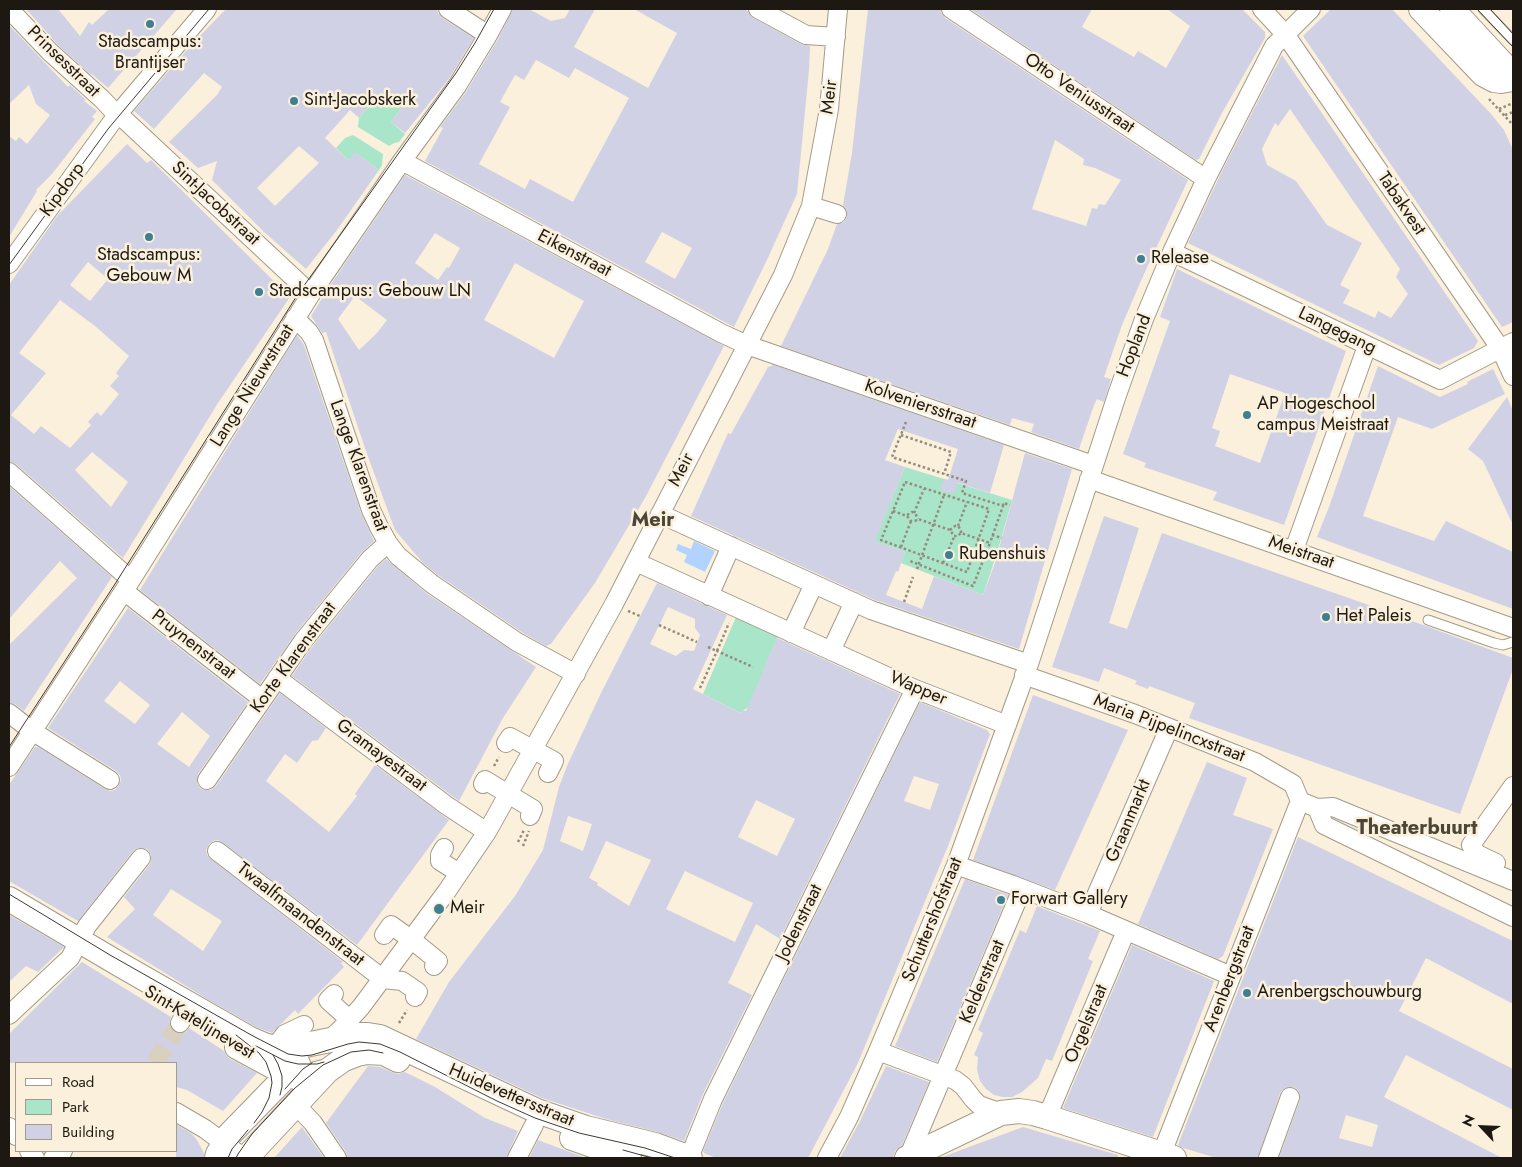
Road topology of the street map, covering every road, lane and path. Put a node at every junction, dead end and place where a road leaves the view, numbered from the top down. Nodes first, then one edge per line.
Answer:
1 (9, 9) edge
2 (206, 9) edge
3 (448, 9) edge
4 (502, 9) edge
5 (758, 9) edge
6 (838, 9) edge
7 (952, 9) edge
8 (1262, 9) edge
9 (1311, 9) edge
10 (1421, 9) edge
11 (1452, 9) edge
12 (1484, 9) edge
13 (1285, 34) junction
14 (488, 35) junction
15 (836, 38) junction
16 (1513, 40) edge
17 (1513, 75) edge
18 (1513, 79) edge
19 (1513, 103) edge
20 (1513, 112) edge
21 (118, 115) junction
22 (1505, 116) junction
23 (1513, 125) edge
24 (402, 161) junction
25 (1206, 179) junction
26 (811, 206) junction
27 (837, 214) dead end
28 (1172, 252) junction
29 (9, 264) edge
30 (310, 294) junction
31 (295, 318) junction
32 (747, 345) junction
33 (1507, 345) edge
34 (1367, 346) junction
35 (1513, 376) edge
36 (906, 422) dead end
37 (901, 435) junction
38 (9, 472) edge
39 (1091, 472) junction
40 (944, 474) junction
41 (924, 488) junction
42 (944, 495) junction
43 (967, 502) junction
44 (1010, 505) dead end
45 (1002, 506) junction
46 (893, 511) junction
47 (914, 513) junction
48 (660, 514) junction
49 (906, 516) junction
50 (918, 519) junction
51 (911, 521) junction
52 (933, 524) junction
53 (958, 526) junction
54 (950, 530) junction
55 (961, 533) junction
56 (992, 535) junction
57 (954, 536) junction
58 (1002, 538) dead end
59 (978, 539) junction
60 (388, 543) junction
61 (990, 543) junction
62 (731, 546) junction
63 (901, 547) junction
64 (1294, 550) junction
65 (922, 555) junction
66 (910, 561) dead end
67 (636, 562) junction
68 (943, 563) junction
69 (918, 564) junction
70 (917, 569) dead end
71 (913, 577) dead end
72 (814, 584) junction
73 (128, 586) junction
74 (973, 586) junction
75 (972, 590) dead end
76 (709, 596) junction
77 (854, 602) junction
78 (904, 602) dead end
79 (736, 608) junction
80 (1428, 620) dead end
81 (659, 625) dead end
82 (1513, 628) edge
83 (791, 633) junction
84 (697, 642) dead end
85 (1513, 642) edge
86 (708, 647) dead end
87 (717, 651) junction
88 (831, 651) junction
89 (753, 667) dead end
90 (1026, 669) junction
91 (576, 674) junction
92 (277, 678) junction
93 (700, 688) dead end
94 (916, 689) junction
95 (262, 699) junction
96 (9, 713) edge
97 (1007, 725) junction
98 (1169, 728) junction
99 (32, 731) junction
100 (506, 743) dead end
101 (533, 750) junction
102 (9, 767) edge
103 (548, 773) dead end
104 (110, 780) dead end
105 (207, 780) dead end
106 (483, 784) dead end
107 (1513, 786) edge
108 (508, 794) junction
109 (1300, 801) junction
110 (1317, 808) junction
111 (531, 820) joint
112 (486, 832) junction
113 (1471, 845) junction
114 (523, 846) dead end
115 (444, 848) dead end
116 (217, 851) dead end
117 (141, 858) dead end
118 (1461, 860) junction
119 (956, 865) junction
120 (1513, 870) edge
121 (458, 873) junction
122 (1513, 881) edge
123 (1022, 889) junction
124 (9, 898) edge
125 (1088, 914) junction
126 (1513, 917) edge
127 (1126, 931) junction
128 (384, 935) dead end
129 (79, 940) junction
130 (412, 940) junction
131 (119, 964) junction
132 (434, 966) dead end
133 (1232, 976) junction
134 (383, 979) junction
135 (334, 994) dead end
136 (415, 997) dead end
137 (9, 1014) edge
138 (350, 1020) junction
139 (304, 1025) dead end
140 (328, 1040) junction
141 (277, 1045) junction
142 (389, 1048) junction
143 (878, 1051) junction
144 (327, 1071) junction
145 (288, 1074) junction
146 (943, 1075) junction
147 (1290, 1097) dead end
148 (296, 1105) junction
149 (178, 1113) edge
150 (1001, 1113) junction
151 (1047, 1117) junction
152 (534, 1125) junction
153 (220, 1150) edge
154 (1165, 1157) edge
155 (245, 1158) edge
156 (338, 1158) edge
157 (517, 1158) edge
158 (629, 1158) edge
159 (689, 1158) edge
160 (827, 1158) edge
161 (908, 1158) edge
162 (1268, 1158) edge

1 - 21 street, Prinsesstraat
2 - 21 street, Kipdorp
3 - 14 street
4 - 14 street, Lange Nieuwstraat
5 - 15 street
6 - 15 street, Meir
7 - 25 street, Otto Veniusstraat
8 - 13 street, Tabakvest
9 - 13 street, Hopland
10 - 18 street
11 - 17 street
12 - 16 lane
13 - 25 street, Hopland
13 - 33 street, Tabakvest
14 - 24 street, Lange Nieuwstraat
15 - 26 street, Meir
19 - 22 path
20 - 22 path
21 - 29 street, Kipdorp
21 - 30 street, Sint-Jacobstraat
22 - 23 path
24 - 30 street, Lange Nieuwstraat
24 - 32 street, Eikenstraat
25 - 28 street, Hopland
26 - 27 street
26 - 32 street, Meir
28 - 34 street, Langegang
28 - 39 street, Hopland
30 - 31 street, Lange Nieuwstraat
31 - 60 street, Lange Klarenstraat
31 - 73 street, Lange Nieuwstraat
32 - 39 street, Kolveniersstraat
32 - 48 street, Meir
33 - 34 street, Langegang
33 - 35 street, Tabakvest
34 - 64 street
36 - 37 path
37 - 40 path
37 - 40 path
38 - 73 street, Pruynenstraat
39 - 64 street, Meistraat
39 - 90 street, Hopland
40 - 45 path
41 - 42 path
41 - 46 path
41 - 47 path
42 - 43 path
42 - 52 path
43 - 53 path
43 - 59 path
44 - 45 path
45 - 56 path
46 - 49 path
46 - 63 path
47 - 49 path
47 - 50 path
48 - 62 street
48 - 67 street, Meir
49 - 51 path
50 - 51 path
50 - 52 path
51 - 63 path
52 - 54 path
52 - 65 path
53 - 54 path
53 - 55 path
54 - 57 path
55 - 57 path
55 - 59 path
56 - 58 path
56 - 61 path
57 - 68 path
59 - 61 path
59 - 68 path
60 - 91 street, Lange Klarenstraat
60 - 92 street, Korte Klarenstraat
61 - 74 path
62 - 72 street
62 - 76 street
63 - 65 path
64 - 82 street, Meistraat
65 - 68 path
65 - 69 path
66 - 69 path
67 - 76 street, Wapper
67 - 91 street, Meir
69 - 70 path
69 - 74 path
71 - 78 path
72 - 77 street
72 - 83 street
73 - 95 street, Pruynenstraat
73 - 99 street, Lange Nieuwstraat
74 - 75 path
76 - 79 street, Wapper
77 - 88 street
77 - 90 street
79 - 83 street, Wapper
79 - 87 path
80 - 85 lane
81 - 84 path
83 - 88 street, Wapper
86 - 87 path
87 - 89 path
87 - 93 path
88 - 94 street, Wapper
90 - 97 street, Schuttershofstraat
90 - 98 street, Maria Pijpelincxstraat
91 - 101 street, Meir
92 - 95 street, Korte Klarenstraat
92 - 112 street, Gramayestraat
94 - 97 street, Wapper
94 - 159 street, Jodenstraat
95 - 105 street, Korte Klarenstraat
96 - 99 street
97 - 119 street, Schuttershofstraat
98 - 109 street, Maria Pijpelincxstraat
98 - 125 street, Graanmarkt
99 - 102 street, Lange Nieuwstraat
99 - 104 street
100 - 101 street
101 - 103 street
101 - 108 street, Meir
106 - 108 street
107 - 113 street
108 - 111 street
108 - 112 street, Meir
109 - 110 street
109 - 133 street, Arenbergstraat
110 - 118 street
110 - 126 street
111 - 114 path
112 - 121 street, Meir
113 - 118 street
113 - 120 street
115 - 121 street
116 - 134 street, Twaalfmaandenstraat
117 - 129 street
118 - 122 street
119 - 123 street
119 - 143 street, Schuttershofstraat
121 - 130 street, Meir
123 - 125 street
123 - 146 street, Kelderstraat
124 - 129 street, Sint-Katelijnevest
125 - 127 street
127 - 133 street
127 - 151 street, Orgelstraat
128 - 130 street
129 - 131 street, Sint-Katelijnevest
129 - 137 street
130 - 132 street
130 - 134 street, Meir
131 - 141 street, Sint-Katelijnevest
131 - 145 street, Sint-Katelijnevest
133 - 154 street, Arenbergstraat
134 - 136 street
134 - 138 street, Meir
135 - 138 street
138 - 140 street, Meir
139 - 141 street
140 - 141 street, Meir
140 - 142 street, Meir
140 - 145 street, Meir
142 - 144 street
142 - 152 street, Huidevettersstraat
142 - 159 street, Huidevettersstraat
143 - 146 street
143 - 160 street, Schuttershofstraat
144 - 145 street
144 - 148 street
145 - 153 street, Meir
146 - 150 street
146 - 161 street, Kelderstraat
147 - 162 street
148 - 155 street
148 - 156 street
149 - 153 street
150 - 151 street
150 - 161 street
151 - 154 street
152 - 157 street
152 - 158 street, Huidevettersstraat
153 - 155 street

